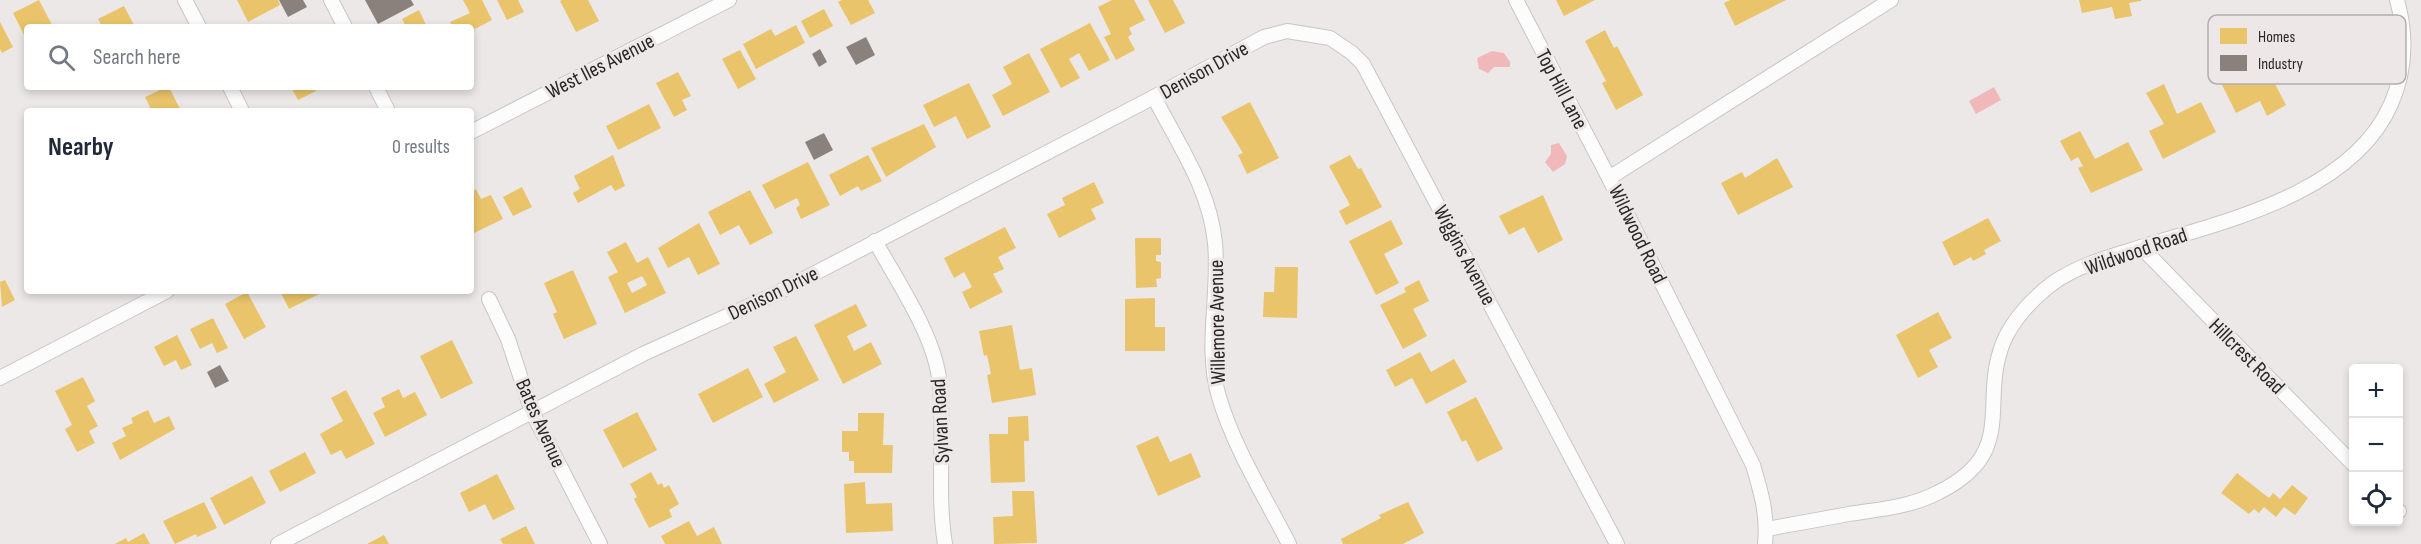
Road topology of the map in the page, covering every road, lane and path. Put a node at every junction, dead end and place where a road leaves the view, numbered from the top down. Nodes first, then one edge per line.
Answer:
1 (185, 0) edge
2 (331, 0) edge
3 (729, 0) edge
4 (1516, 0) edge
5 (1891, 0) edge
6 (2397, 0) edge
7 (2400, 15) edge
8 (197, 24) edge
9 (343, 24) edge
10 (1264, 37) joint
11 (2396, 84) edge
12 (232, 90) edge
13 (377, 90) edge
14 (1154, 97) junction
15 (240, 108) edge
16 (386, 108) edge
17 (474, 130) edge
18 (1609, 178) junction
19 (875, 241) junction
20 (2141, 247) junction
21 (161, 294) edge
22 (489, 299) dead end
23 (0, 378) edge
24 (532, 412) junction
25 (2349, 460) edge
26 (1767, 529) junction
27 (299, 539) edge
28 (278, 544) edge
29 (600, 544) edge
30 (945, 544) edge
31 (1289, 544) edge
32 (1617, 544) edge
33 (1765, 544) edge

1 - 8 street
2 - 9 street
3 - 17 street, West Iles Avenue
4 - 18 street, Top Hill Lane
5 - 18 street, Wildwood Road
6 - 7 street, Wildwood Road
10 - 14 street, Denison Drive
10 - 32 street, Wiggins Avenue
11 - 20 street, Wildwood Road
12 - 15 street
13 - 16 street
14 - 19 street, Denison Drive
14 - 31 street, Willemore Avenue
18 - 26 street, Wildwood Road
19 - 24 street, Denison Drive
19 - 30 street, Sylvan Road
20 - 25 street, Hillcrest Road
20 - 26 street, Wildwood Road
21 - 23 street
22 - 24 street, Bates Avenue
24 - 27 street, Denison Drive
24 - 29 street, Bates Avenue
26 - 33 street, Wildwood Road
27 - 28 street, Denison Drive

